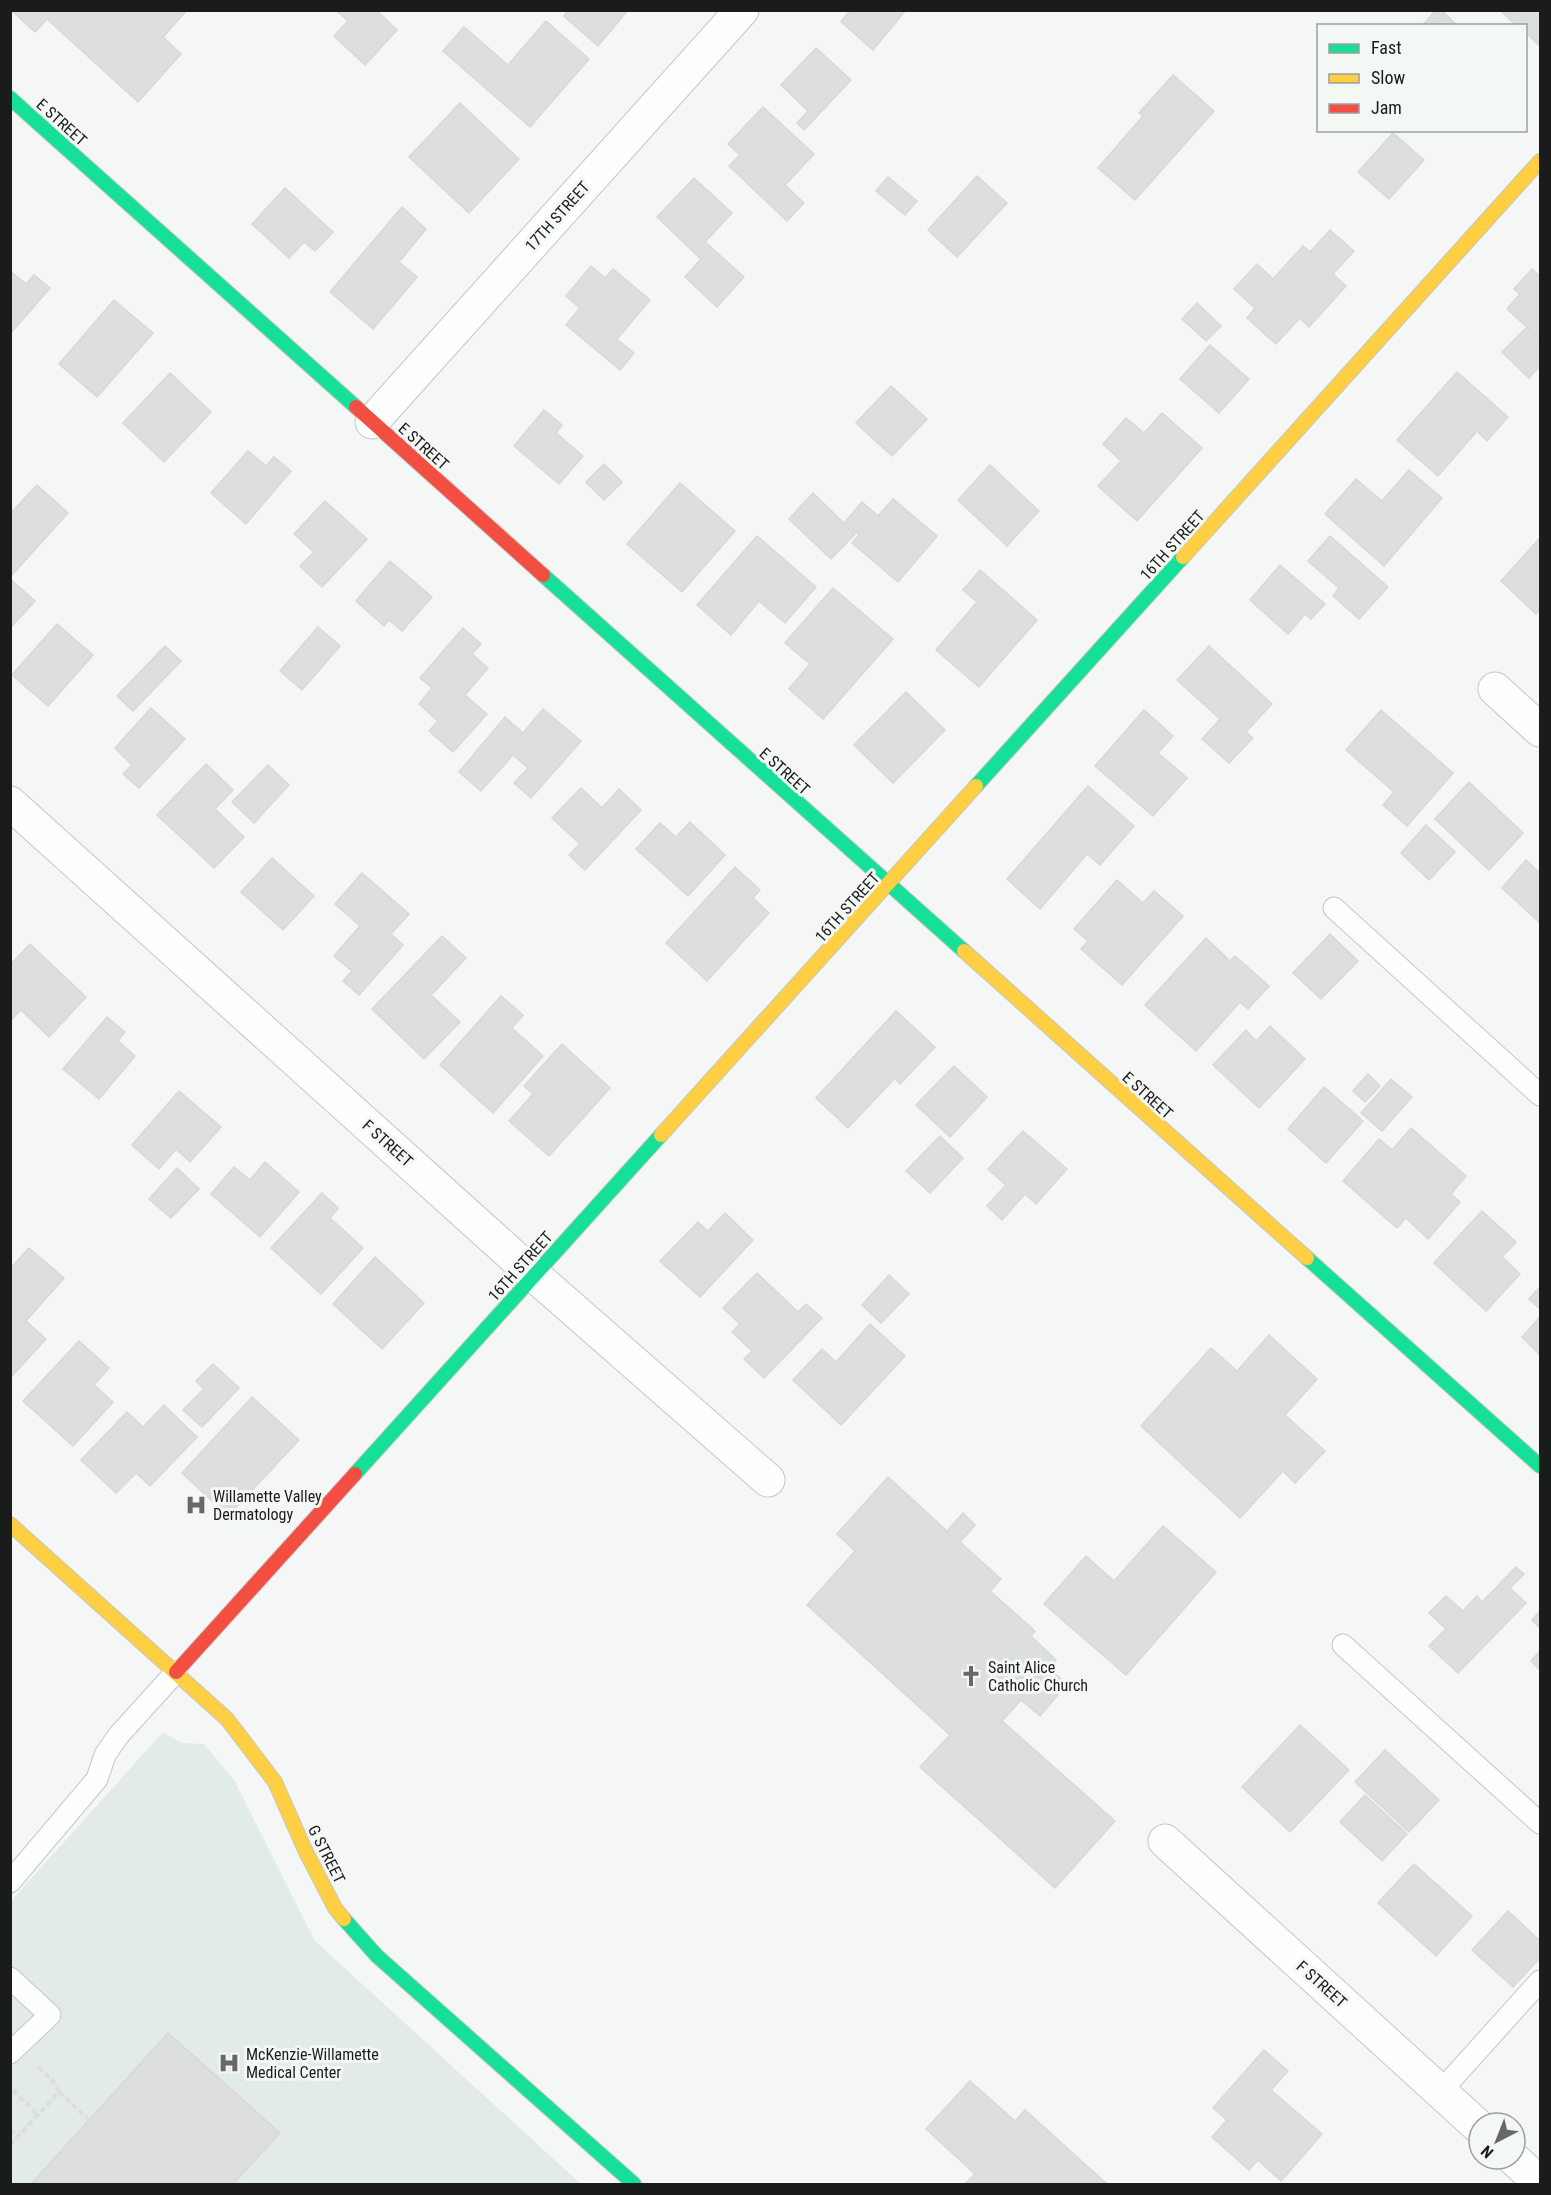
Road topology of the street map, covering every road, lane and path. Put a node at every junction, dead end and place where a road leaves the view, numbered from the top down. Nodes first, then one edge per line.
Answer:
1 (742, 10) edge
2 (15, 111) edge
3 (1540, 161) edge
4 (372, 422) junction
5 (1495, 689) dead end
6 (1540, 730) edge
7 (10, 803) edge
8 (888, 886) junction
9 (1334, 908) dead end
10 (1540, 1095) edge
11 (534, 1275) junction
12 (1540, 1466) edge
13 (768, 1480) dead end
14 (10, 1524) edge
15 (1343, 1645) dead end
16 (176, 1672) junction
17 (1540, 1823) edge
18 (1165, 1841) dead end
19 (10, 1882) edge
20 (10, 1978) edge
21 (1540, 1982) edge
22 (14, 2050) edge
23 (13, 2090) dead end
24 (59, 2092) junction
25 (1440, 2092) junction
26 (38, 2115) junction
27 (1467, 2116) edge
28 (89, 2120) dead end
29 (10, 2130) edge
30 (18, 2137) junction
31 (10, 2145) edge
32 (1527, 2171) edge
33 (1540, 2183) edge
34 (634, 2184) edge

1 - 4 street, 17TH STREET
2 - 4 street, E STREET
3 - 8 street, 16TH STREET
4 - 8 street, E STREET
5 - 6 street
7 - 11 street, F STREET
8 - 11 street, 16TH STREET
8 - 12 street, E STREET
9 - 10 lane
11 - 13 street, F STREET
11 - 16 street, 16TH STREET
14 - 16 street, G STREET
15 - 17 lane
16 - 19 lane
16 - 34 street, G STREET
18 - 25 street, F STREET
20 - 22 lane
21 - 25 lane
22 - 24 path
23 - 26 path
24 - 26 path
24 - 28 path
25 - 27 street, F STREET
26 - 30 path
29 - 30 path
30 - 31 path
32 - 33 street

